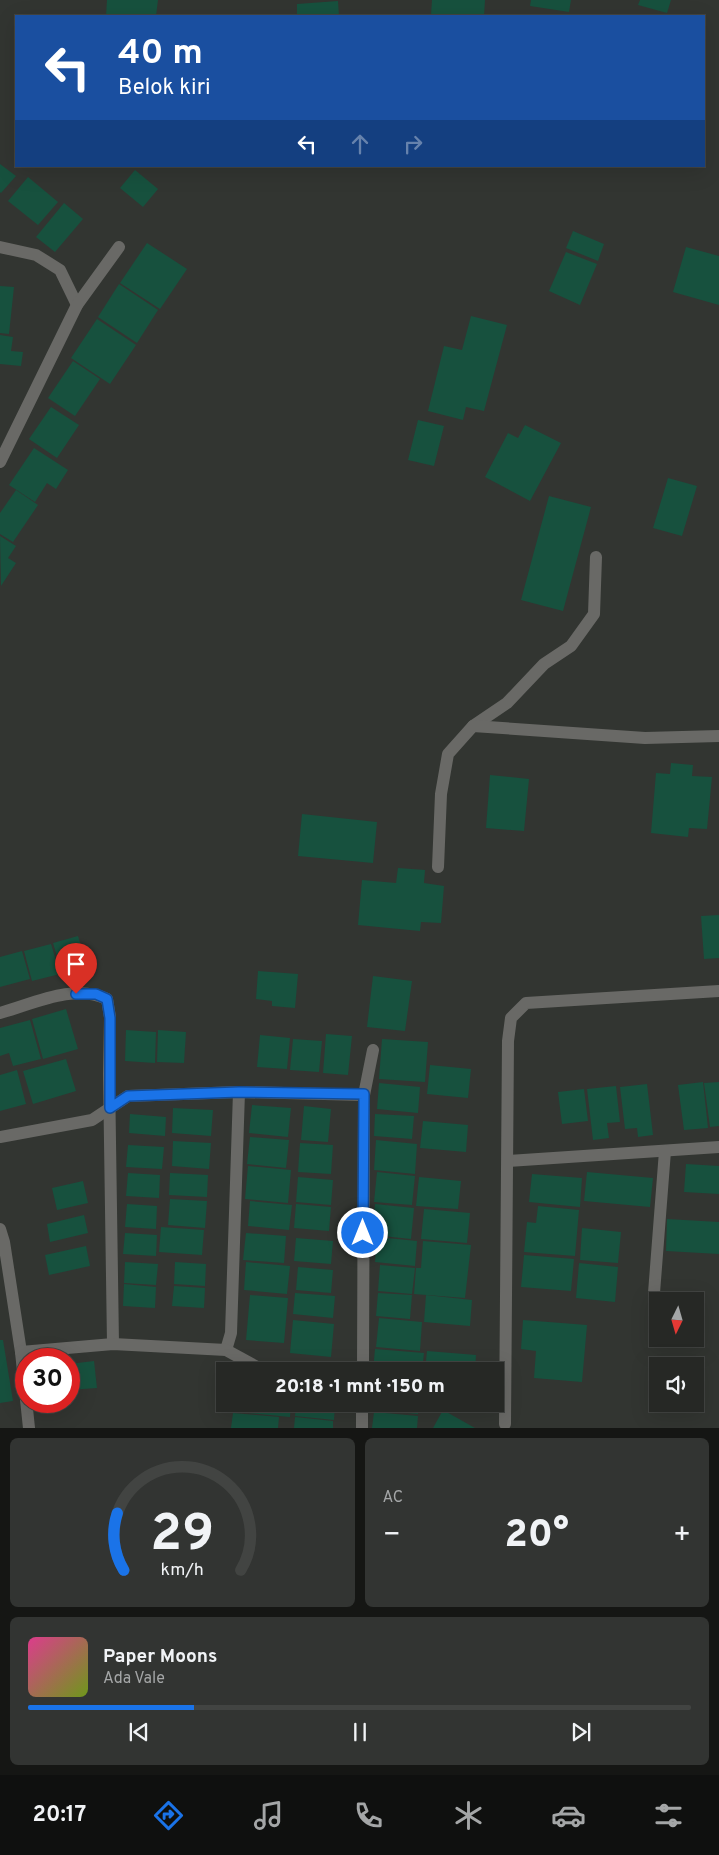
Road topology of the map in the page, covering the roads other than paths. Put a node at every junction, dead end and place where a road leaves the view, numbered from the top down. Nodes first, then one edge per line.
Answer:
1 (0, 247) edge
2 (119, 247) dead end
3 (77, 305) junction
4 (0, 462) edge
5 (596, 557) dead end
6 (473, 726) junction
7 (719, 736) edge
8 (438, 867) dead end
9 (719, 991) edge
10 (0, 1013) edge
11 (373, 1050) dead end
12 (239, 1092) junction
13 (364, 1094) junction
14 (110, 1108) junction
15 (0, 1137) edge
16 (719, 1147) edge
17 (665, 1152) junction
18 (508, 1161) junction
19 (0, 1229) edge
20 (654, 1292) edge
21 (113, 1344) junction
22 (20, 1348) edge
23 (67, 1348) edge
24 (226, 1350) junction
25 (248, 1362) edge
26 (363, 1362) edge
27 (362, 1412) edge
28 (27, 1413) edge
29 (505, 1424) dead end
30 (29, 1428) edge
31 (362, 1428) edge

1 - 3 street
2 - 3 street
3 - 4 street
5 - 6 street
6 - 7 street
6 - 8 street
9 - 18 street
10 - 14 street
11 - 13 street
12 - 13 street
12 - 14 street
12 - 24 street
13 - 26 street
14 - 15 street
14 - 21 street
16 - 17 street
17 - 18 street
17 - 20 street
18 - 29 street
19 - 22 street
21 - 23 street
21 - 24 street
24 - 25 street
27 - 31 street
28 - 30 street

